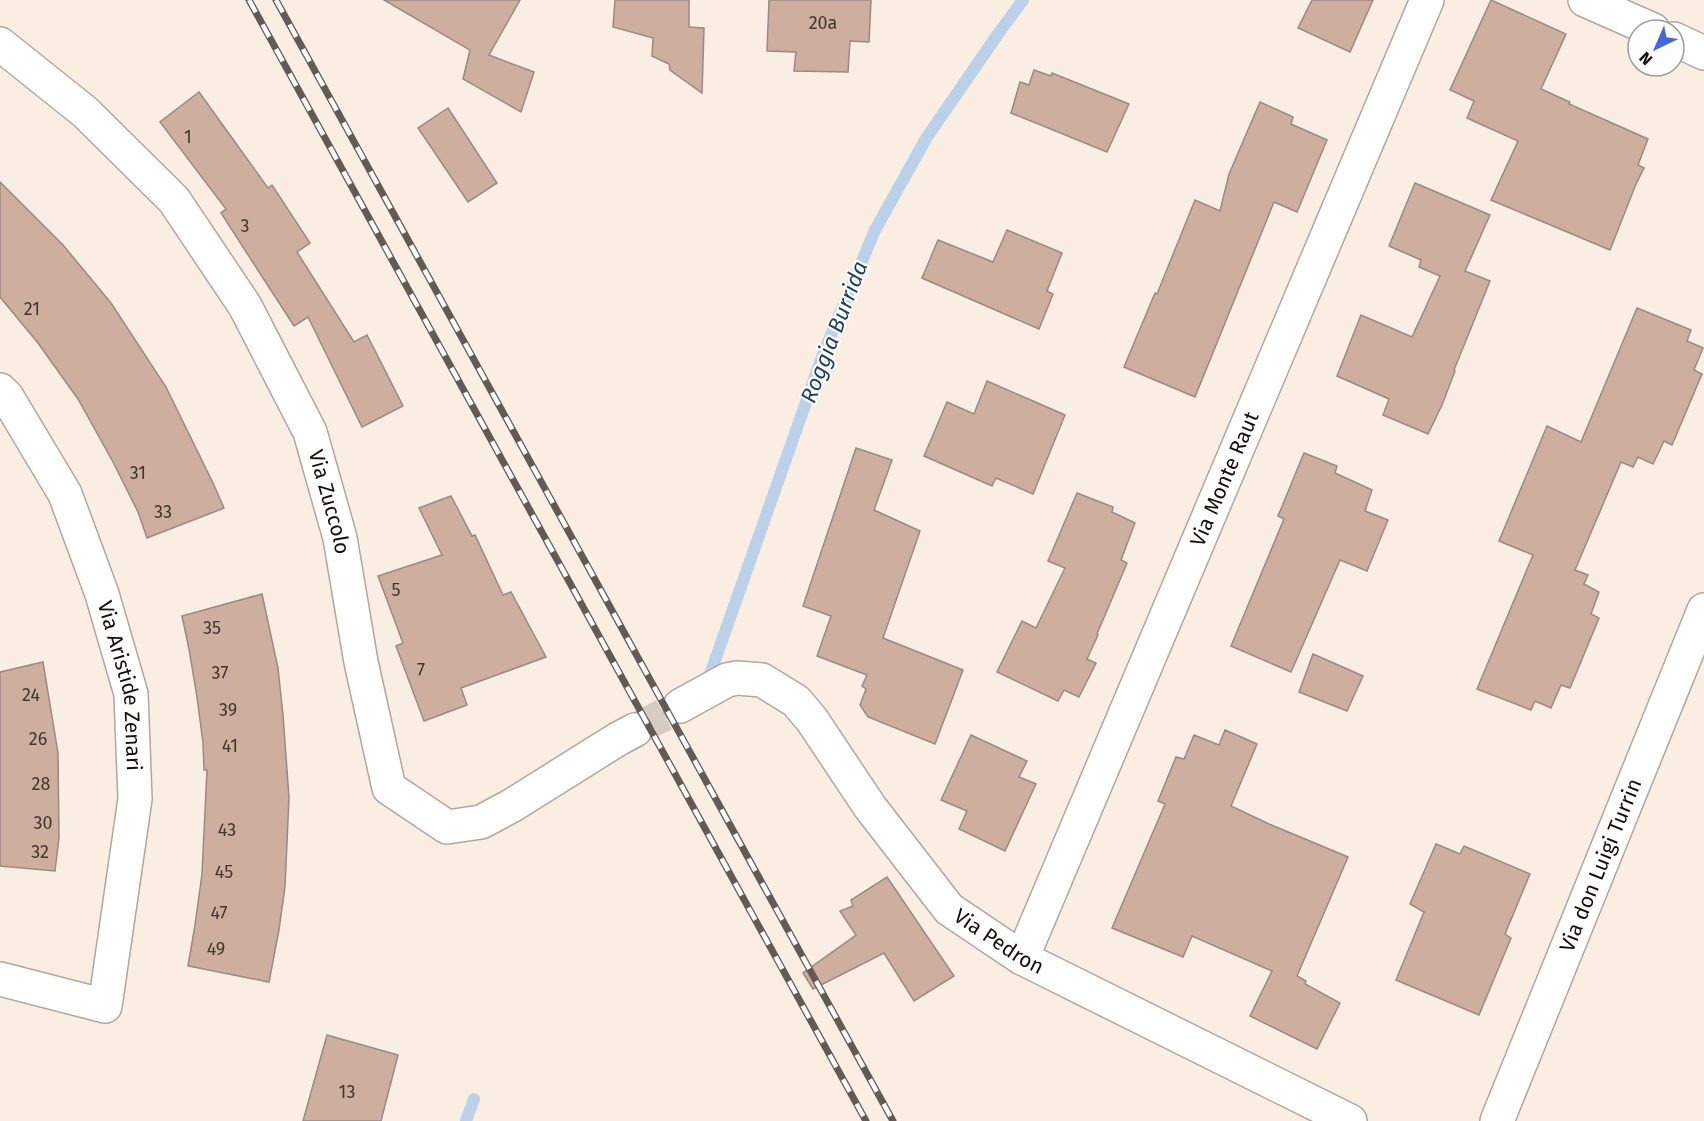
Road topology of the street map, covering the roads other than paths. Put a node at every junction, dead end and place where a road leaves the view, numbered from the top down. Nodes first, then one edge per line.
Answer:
1 (1427, 0) edge
2 (1585, 0) edge
3 (1626, 18) edge
4 (0, 44) edge
5 (1686, 45) edge
6 (1704, 53) edge
7 (0, 390) edge
8 (1704, 610) edge
9 (680, 706) tunnel mouth
10 (635, 730) tunnel mouth
11 (1022, 958) junction
12 (0, 979) edge
13 (1350, 1121) edge
14 (1497, 1121) edge

1 - 11 street, Via Monte Raut
2 - 3 street
4 - 10 street, Via Zuccolo
5 - 6 street
7 - 12 street, Via Aristide Zenari
8 - 14 street, Via don Luigi Turrin
9 - 11 street, Via Pedron
11 - 13 street, Via Pedron

